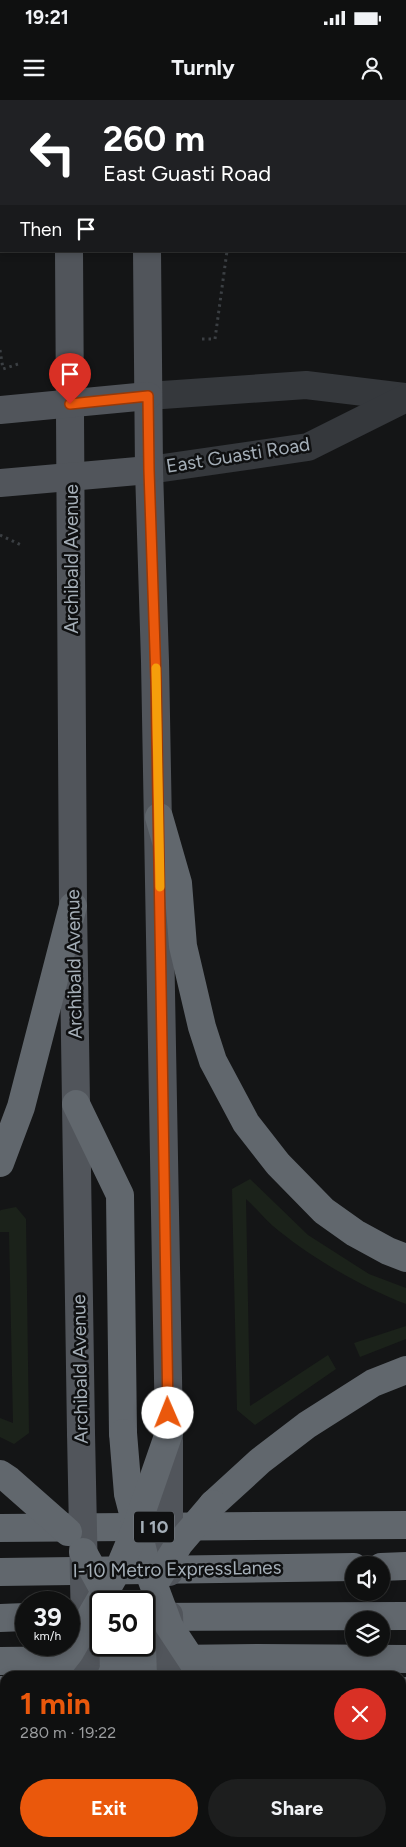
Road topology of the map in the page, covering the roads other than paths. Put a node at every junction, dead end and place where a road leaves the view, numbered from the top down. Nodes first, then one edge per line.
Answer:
1 (69, 252) edge
2 (147, 252) edge
3 (148, 396) junction
4 (406, 398) edge
5 (70, 404) junction
6 (0, 410) edge
7 (149, 470) junction
8 (70, 477) junction
9 (0, 483) edge
10 (158, 817) junction
11 (73, 906) junction
12 (76, 1104) junction
13 (0, 1163) edge
14 (406, 1258) edge
15 (406, 1370) edge
16 (168, 1433) junction
17 (0, 1474) edge
18 (406, 1511) edge
19 (406, 1525) edge
20 (308, 1526) junction
21 (0, 1528) edge
22 (136, 1528) junction
23 (83, 1552) junction
24 (169, 1559) junction
25 (406, 1566) edge
26 (345, 1567) edge
27 (390, 1567) edge
28 (0, 1572) edge
29 (90, 1591) edge
30 (90, 1591) edge
31 (105, 1591) edge
32 (148, 1591) edge
33 (151, 1591) edge
34 (155, 1604) edge
35 (406, 1616) edge
36 (15, 1617) edge
37 (155, 1617) edge
38 (0, 1618) edge
39 (90, 1618) edge
40 (169, 1626) junction
41 (90, 1644) edge
42 (121, 1656) edge
43 (129, 1656) edge
44 (406, 1659) edge
45 (0, 1661) edge
46 (55, 1671) edge
47 (87, 1671) edge
48 (114, 1671) edge
49 (133, 1671) edge
50 (170, 1671) edge
51 (199, 1671) edge

1 - 5 main road, Archibald Avenue
2 - 3 main road
3 - 4 street, East Guasti Road
3 - 5 main road, East Guasti Road
3 - 7 main road
4 - 7 street, East Guasti Road
5 - 6 main road, East Guasti Road
5 - 8 main road, Archibald Avenue
7 - 8 main road, East Guasti Road
7 - 10 main road
8 - 9 main road, East Guasti Road
8 - 11 main road, Archibald Avenue
10 - 14 highway
10 - 16 main road
11 - 12 main road, Archibald Avenue
11 - 13 highway
12 - 22 highway, bridge
12 - 23 main road, Archibald Avenue, bridge
15 - 24 highway, bridge
16 - 22 highway, bridge
16 - 24 main road, bridge
17 - 23 highway, bridge
18 - 20 highway
19 - 20 highway, I 10
20 - 21 highway, I 10
22 - 31 highway, bridge
22 - 32 highway, bridge
23 - 29 main road, Archibald Avenue, bridge
23 - 30 highway, bridge
24 - 33 highway, bridge
24 - 40 main road, bridge
25 - 27 highway
26 - 28 highway, I-10 Metro ExpressLanes
34 - 40 highway, bridge
35 - 37 highway
36 - 38 highway
39 - 46 highway, bridge
40 - 50 main road, bridge
40 - 51 highway, bridge
41 - 47 main road, Archibald Avenue, bridge
42 - 48 highway, bridge
43 - 49 highway
44 - 45 highway

